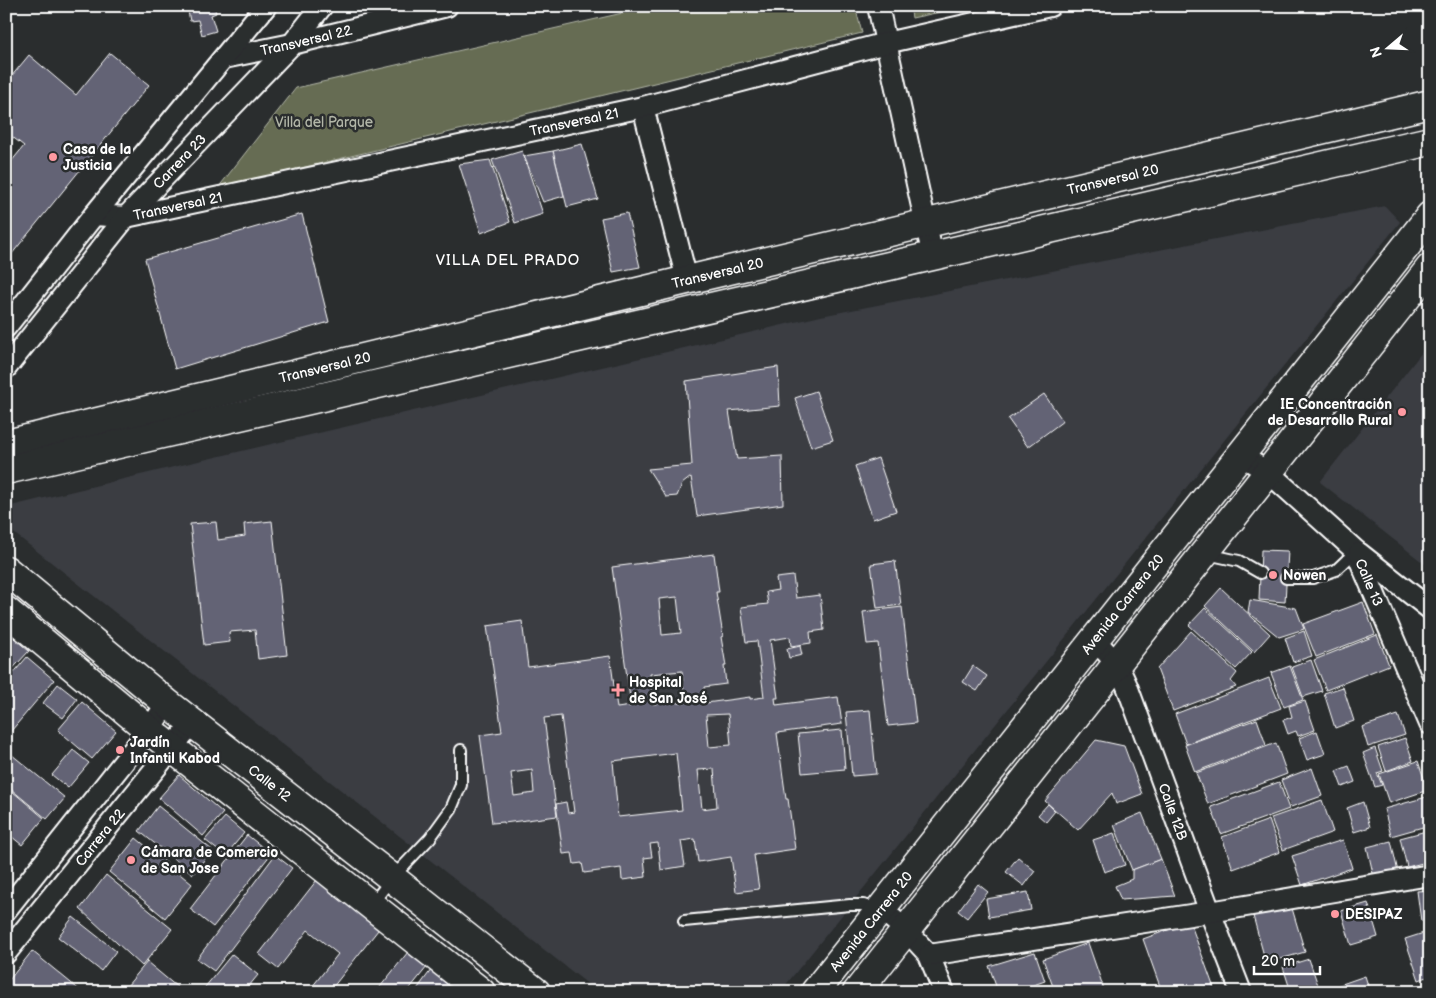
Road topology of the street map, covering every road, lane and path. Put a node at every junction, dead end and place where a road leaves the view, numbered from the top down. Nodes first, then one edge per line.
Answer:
1 (266, 6) edge
2 (322, 6) edge
3 (447, 6) edge
4 (878, 6) edge
5 (1050, 6) edge
6 (886, 43) junction
7 (292, 44) junction
8 (224, 58) junction
9 (1430, 104) edge
10 (643, 107) junction
11 (1430, 141) edge
12 (94, 215) junction
13 (1430, 216) edge
14 (126, 217) junction
15 (926, 224) junction
16 (933, 257) junction
17 (1430, 268) edge
18 (688, 280) junction
19 (6, 327) edge
20 (6, 368) edge
21 (6, 444) edge
22 (1240, 455) junction
23 (6, 470) edge
24 (1268, 472) junction
25 (1356, 551) junction
26 (1204, 554) junction
27 (6, 570) edge
28 (1260, 573) dead end
29 (1286, 578) dead end
30 (1430, 609) edge
31 (6, 611) edge
32 (1094, 640) junction
33 (1117, 664) junction
34 (168, 703) junction
35 (193, 722) junction
36 (1430, 724) edge
37 (149, 730) junction
38 (172, 748) junction
39 (461, 750) dead end
40 (1430, 875) edge
41 (392, 878) junction
42 (371, 905) junction
43 (881, 909) junction
44 (6, 910) edge
45 (1210, 912) junction
46 (684, 921) dead end
47 (906, 930) junction
48 (6, 953) edge
49 (929, 955) junction
50 (480, 992) edge
51 (536, 992) edge
52 (815, 992) edge
53 (857, 992) edge
54 (944, 992) edge
55 (1241, 992) edge

1 - 8 street, Carrera 23
2 - 7 street, Carrera 23
3 - 7 street, Transversal 22
4 - 6 street
5 - 6 street, Transversal 21
6 - 10 street, Transversal 21
6 - 15 street
7 - 8 street, Transversal 22
7 - 14 street, Carrera 23
8 - 12 street, Carrera 23
9 - 15 street, Transversal 20
10 - 14 street, Transversal 21
10 - 18 street
11 - 16 street, Transversal 20
12 - 14 street, Transversal 21
12 - 19 street, Carrera 23
13 - 22 street, Avenida Carrera 20
14 - 20 street, Carrera 23
15 - 16 street
15 - 18 street, Transversal 20
16 - 23 street, Transversal 20
17 - 24 street
18 - 21 street, Transversal 20
22 - 24 street, Calle 13
22 - 32 street, Avenida Carrera 20
24 - 25 street, Calle 13
24 - 26 street
25 - 29 lane
25 - 30 street
25 - 36 street, Calle 13
26 - 28 lane
26 - 33 street
27 - 34 street, Calle 12
31 - 37 street
32 - 33 street, Calle 12B
32 - 43 street, Avenida Carrera 20
33 - 45 street, Calle 12B
33 - 47 street
34 - 35 street, Calle 12
34 - 37 street, Carrera 22
35 - 38 street, Carrera 22
35 - 41 street, Calle 12
37 - 38 street
37 - 44 street, Carrera 22
38 - 42 street
38 - 48 street, Carrera 22
39 - 41 lane
40 - 45 street
41 - 42 lane
41 - 51 street, Calle 12
42 - 50 street
43 - 46 lane
43 - 47 street
43 - 52 street, Avenida Carrera 20
45 - 49 street
45 - 55 street, Calle 12B
47 - 49 street
47 - 53 street
49 - 54 street

